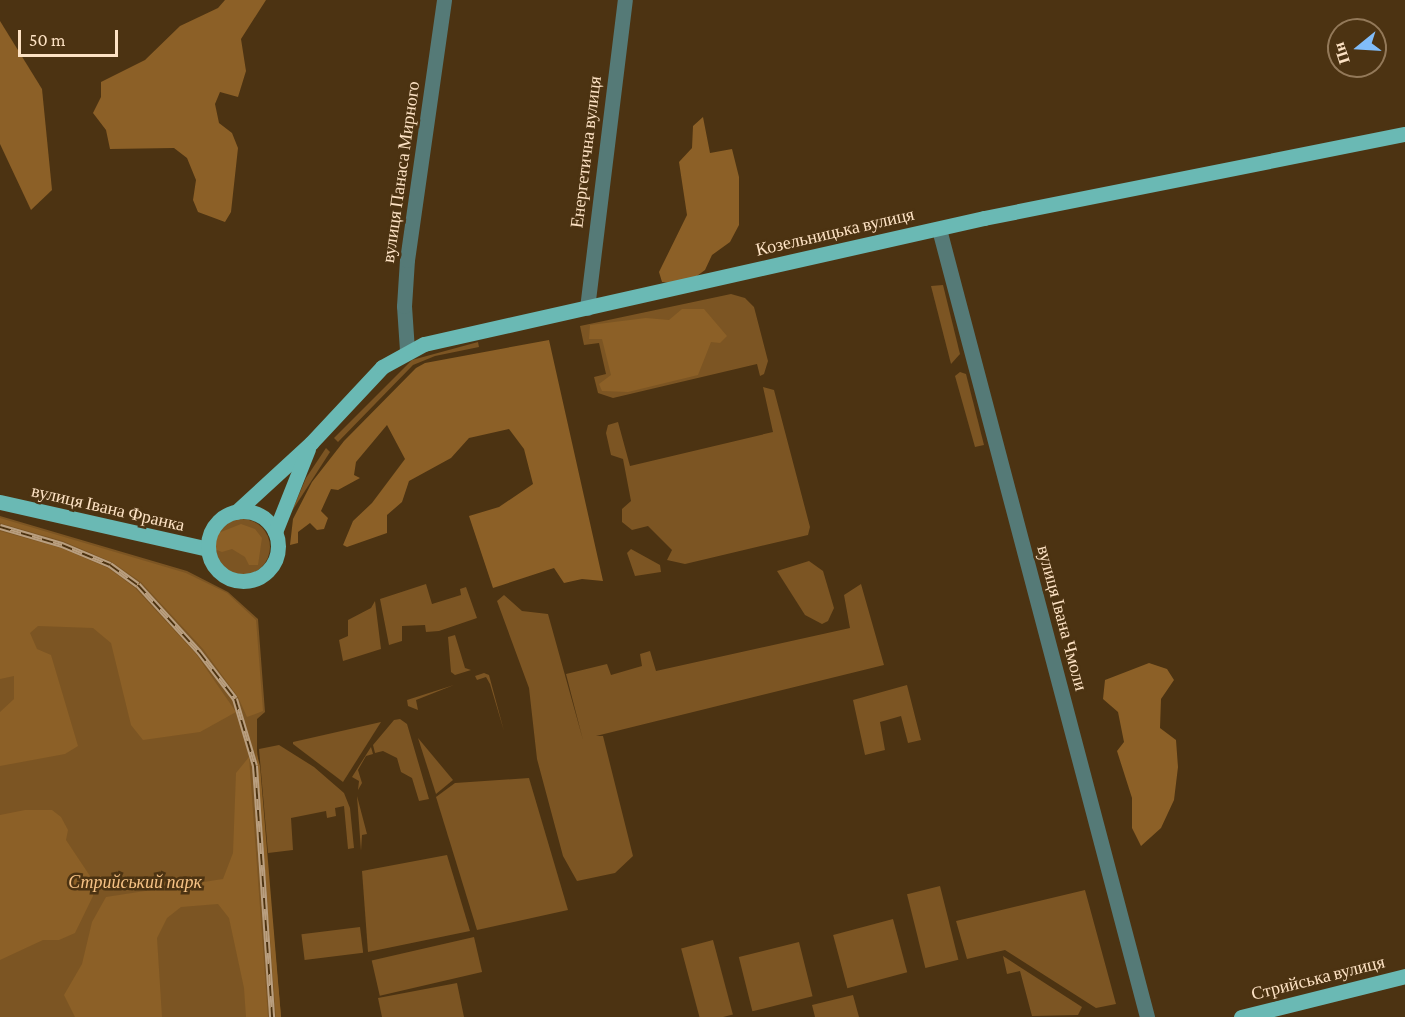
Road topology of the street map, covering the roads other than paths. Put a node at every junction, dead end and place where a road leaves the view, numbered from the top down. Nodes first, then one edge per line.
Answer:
1 (444, 0) edge
2 (625, 0) edge
3 (1405, 134) edge
4 (939, 229) junction
5 (587, 308) junction
6 (408, 350) junction
7 (310, 443) junction
8 (0, 502) edge
9 (236, 512) junction
10 (275, 532) junction
11 (208, 549) junction
12 (1405, 976) edge
13 (1147, 1017) edge
14 (1241, 1017) edge

1 - 6 street, вулиця Панаса Мирного
2 - 5 street, Енергетична вулиця
3 - 4 main road, Козельницька вулиця
4 - 5 main road, Козельницька вулиця
4 - 13 street, вулиця Івана Чмоли
5 - 6 main road, Козельницька вулиця
6 - 7 main road, Козельницька вулиця
7 - 9 main road, Козельницька вулиця
7 - 10 main road, Козельницька вулиця
8 - 11 main road, вулиця Івана Франка
9 - 10 main road
9 - 11 main road
10 - 11 main road
12 - 14 main road, Стрийська вулиця

